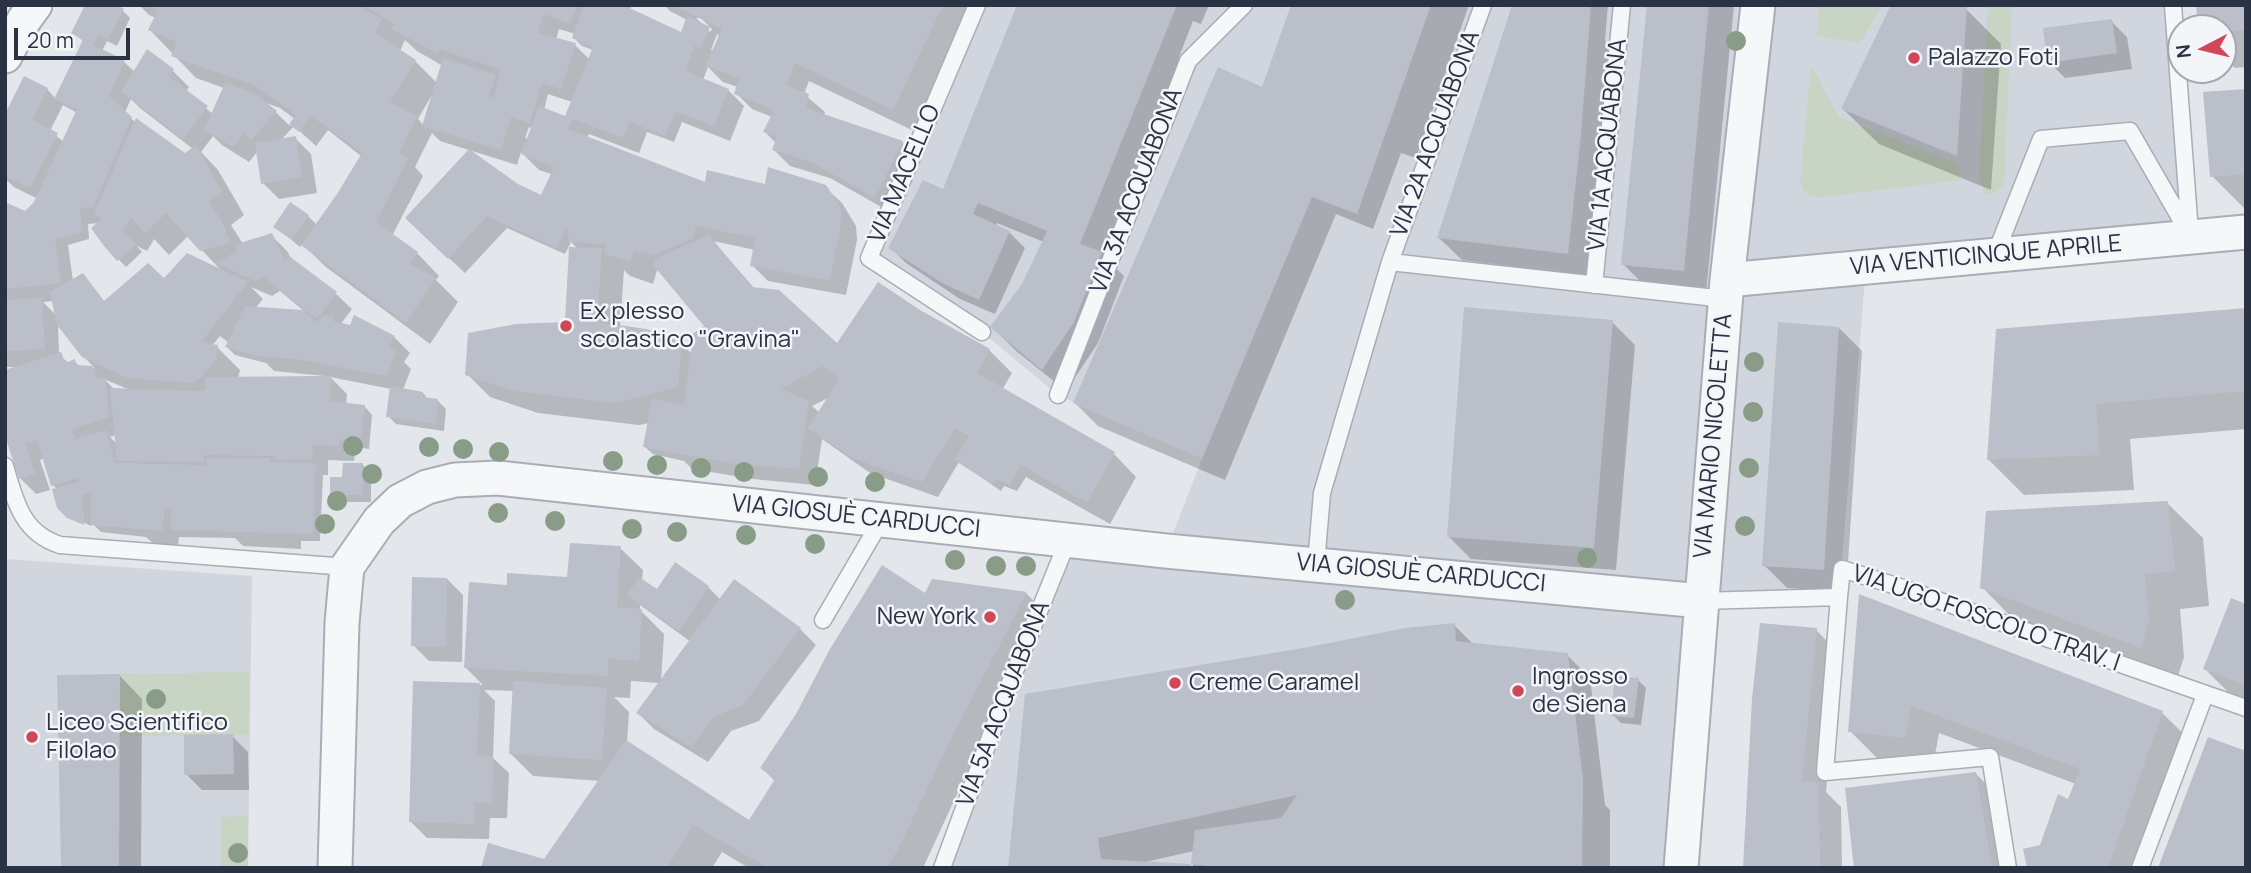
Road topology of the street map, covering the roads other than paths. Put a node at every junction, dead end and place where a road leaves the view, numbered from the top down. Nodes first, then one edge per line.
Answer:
1 (35, 5) edge
2 (977, 5) edge
3 (1244, 5) edge
4 (1483, 5) edge
5 (1622, 5) edge
6 (1758, 5) edge
7 (2173, 5) edge
8 (5, 56) edge
9 (2246, 232) edge
10 (2191, 237) junction
11 (1995, 255) junction
12 (1390, 262) junction
13 (1594, 285) junction
14 (1726, 289) junction
15 (982, 332) dead end
16 (1058, 395) dead end
17 (5, 466) edge
18 (882, 519) junction
19 (1068, 540) junction
20 (1316, 564) junction
21 (347, 567) junction
22 (1839, 597) junction
23 (1701, 601) junction
24 (824, 621) dead end
25 (2205, 695) junction
26 (2246, 708) edge
27 (335, 868) edge
28 (942, 868) edge
29 (1681, 868) edge
30 (2008, 868) edge
31 (2140, 868) edge

1 - 8 street
2 - 15 lane, VIA MACELLO
3 - 16 lane, VIA 3A ACQUABONA
4 - 12 lane, VIA 2A ACQUABONA
5 - 13 lane, VIA 1A ACQUABONA
6 - 14 street, VIA MARIO NICOLETTA
7 - 10 lane
9 - 10 street, VIA VENTICINQUE APRILE
10 - 11 street, VIA VENTICINQUE APRILE
10 - 11 lane
11 - 14 street, VIA VENTICINQUE APRILE
12 - 13 lane
12 - 20 lane, VIA 2A ACQUABONA
13 - 14 lane
14 - 23 street, VIA MARIO NICOLETTA
17 - 21 lane
18 - 19 street, VIA GIOSUÈ CARDUCCI
18 - 21 street, VIA GIOSUÈ CARDUCCI
18 - 24 lane
19 - 20 street, VIA GIOSUÈ CARDUCCI
19 - 28 lane, VIA 5A ACQUABONA
20 - 23 street, VIA GIOSUÈ CARDUCCI
21 - 27 street, VIA GIOSUÈ CARDUCCI
22 - 23 lane, VIA UGO FOSCOLO TRAV. I
22 - 25 lane, VIA UGO FOSCOLO TRAV. I
22 - 30 lane
23 - 29 street, VIA MARIO NICOLETTA
25 - 26 lane, VIA UGO FOSCOLO TRAV. I
25 - 31 lane

